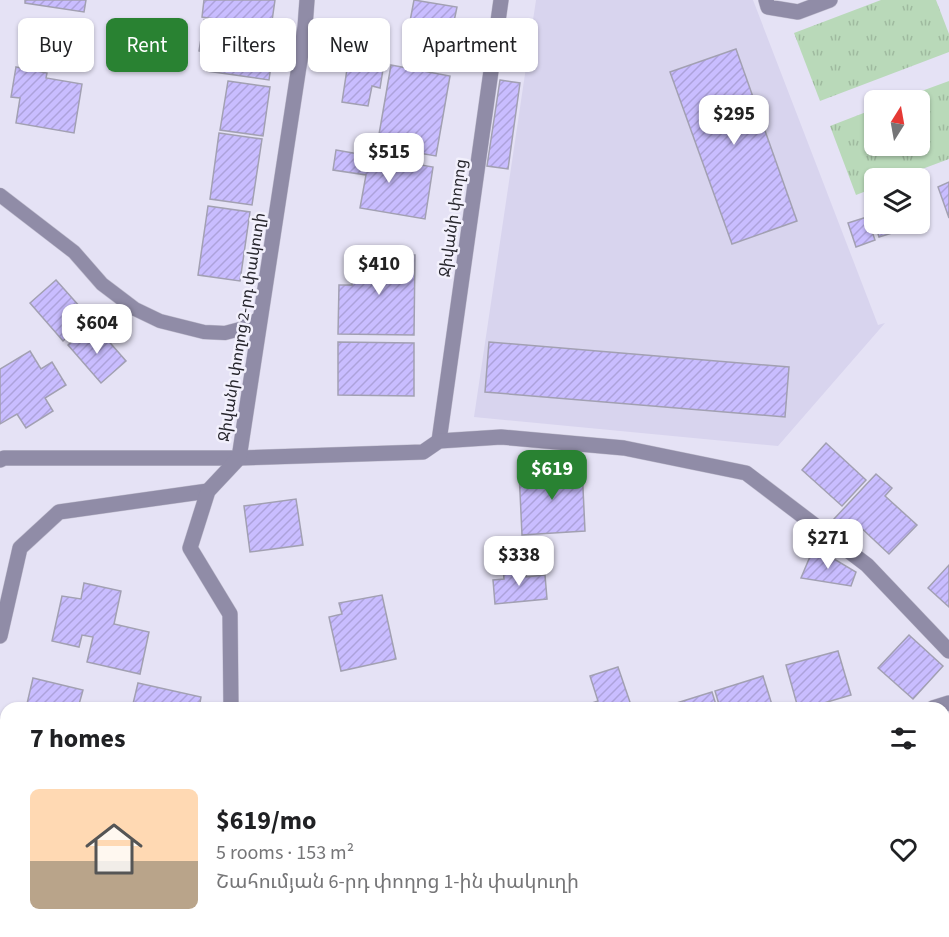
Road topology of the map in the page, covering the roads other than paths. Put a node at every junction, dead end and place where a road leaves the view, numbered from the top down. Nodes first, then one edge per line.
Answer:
1 (307, 0) edge
2 (501, 0) edge
3 (766, 0) edge
4 (830, 0) edge
5 (0, 195) edge
6 (260, 318) junction
7 (439, 441) junction
8 (239, 458) junction
9 (0, 460) edge
10 (208, 490) junction
11 (0, 636) edge
12 (949, 651) edge
13 (231, 702) edge

1 - 6 street, Ջիվանի փողոց 2-րդ փակուղի
2 - 7 street, Ջիվանի փողոց
3 - 4 street
5 - 6 lane
6 - 8 street, Ջիվանի փողոց 2-րդ փակուղի
7 - 8 street
7 - 12 street
8 - 9 street
8 - 10 street, Ջիվանի փողոց 2-րդ փակուղի
10 - 11 street
10 - 13 street, Ջիվանի փողոց 2-րդ փակուղի

